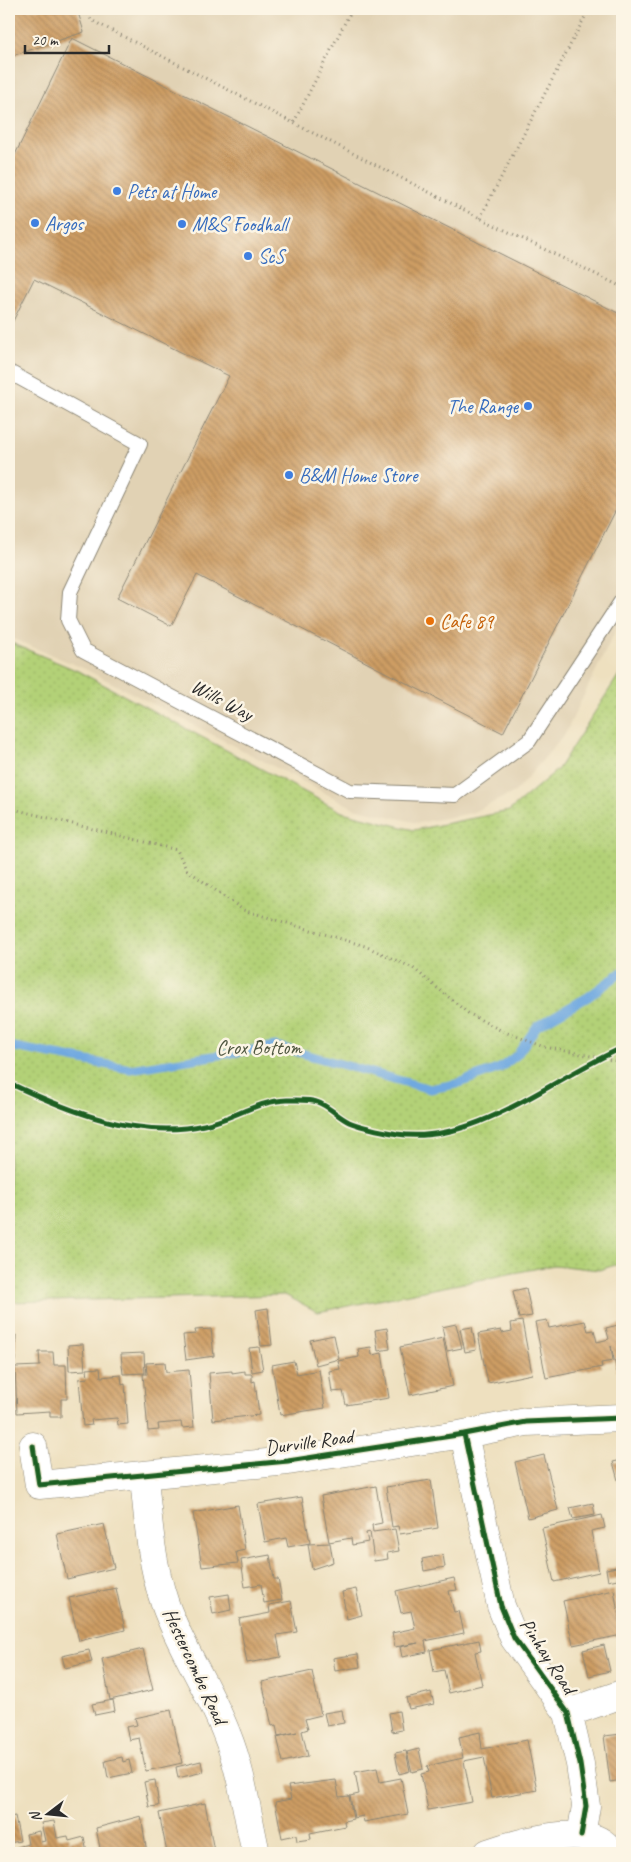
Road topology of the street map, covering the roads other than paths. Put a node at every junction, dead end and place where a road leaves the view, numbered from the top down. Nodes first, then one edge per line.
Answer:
1 (9, 372) edge
2 (622, 600) edge
3 (622, 1418) edge
4 (464, 1434) junction
5 (33, 1446) dead end
6 (144, 1477) junction
7 (622, 1694) edge
8 (568, 1713) junction
9 (581, 1836) junction
10 (256, 1853) edge
11 (488, 1853) edge
12 (611, 1853) edge

1 - 2 lane, Wills Way
3 - 4 street, Durville Road
4 - 6 street, Durville Road
4 - 8 street, Pinhay Road
5 - 6 street, Durville Road
6 - 10 street, Hestercombe Road
7 - 8 street
8 - 9 street, Pinhay Road
9 - 11 street
9 - 12 street

